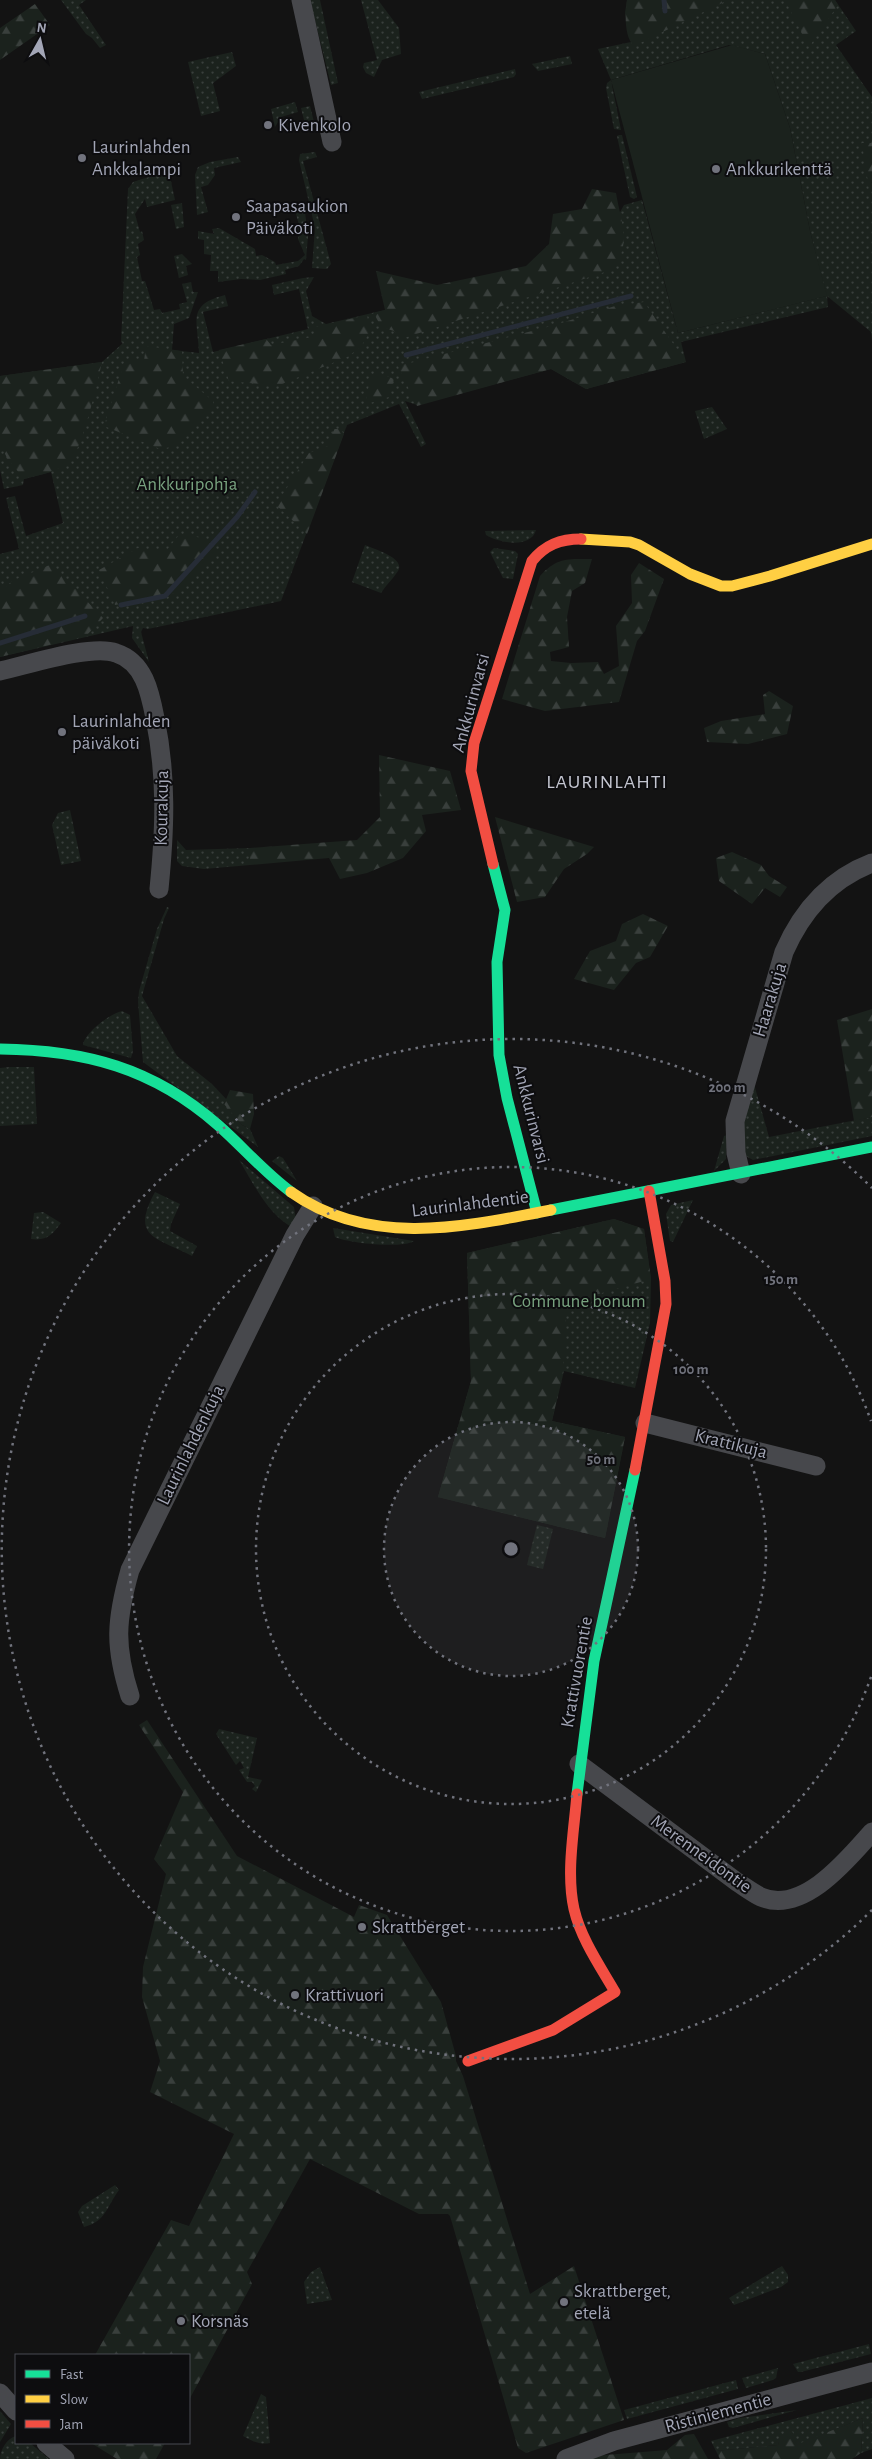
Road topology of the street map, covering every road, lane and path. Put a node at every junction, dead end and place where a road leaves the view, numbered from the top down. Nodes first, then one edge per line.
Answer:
1 (300, 0) edge
2 (332, 142) dead end
3 (872, 544) edge
4 (0, 672) edge
5 (872, 863) edge
6 (158, 889) dead end
7 (0, 1049) edge
8 (872, 1147) edge
9 (741, 1174) junction
10 (649, 1191) junction
11 (313, 1206) junction
12 (537, 1213) junction
13 (645, 1423) junction
14 (816, 1466) dead end
15 (130, 1696) dead end
16 (579, 1764) junction
17 (872, 1832) edge
18 (468, 2062) dead end
19 (872, 2372) edge
20 (0, 2393) edge
21 (15, 2410) edge
22 (47, 2444) edge
23 (65, 2459) edge
24 (566, 2459) edge

1 - 2 street
3 - 12 street, Ankkurinvarsi
4 - 6 street, Kourakuja
5 - 9 street, Haarakuja
7 - 11 street, Laurinlahdentie
8 - 9 street, Laurinlahdentie
9 - 10 street, Laurinlahdentie
10 - 12 street, Laurinlahdentie
10 - 13 street, Krattivuorentie
11 - 12 street, Laurinlahdentie
11 - 15 street, Laurinlahdenkuja
13 - 14 street, Krattikuja
13 - 16 street, Krattivuorentie
16 - 17 street, Merenneidontie
16 - 18 street, Krattivuorentie
19 - 24 street, Ristiniementie
20 - 21 street
22 - 23 street

